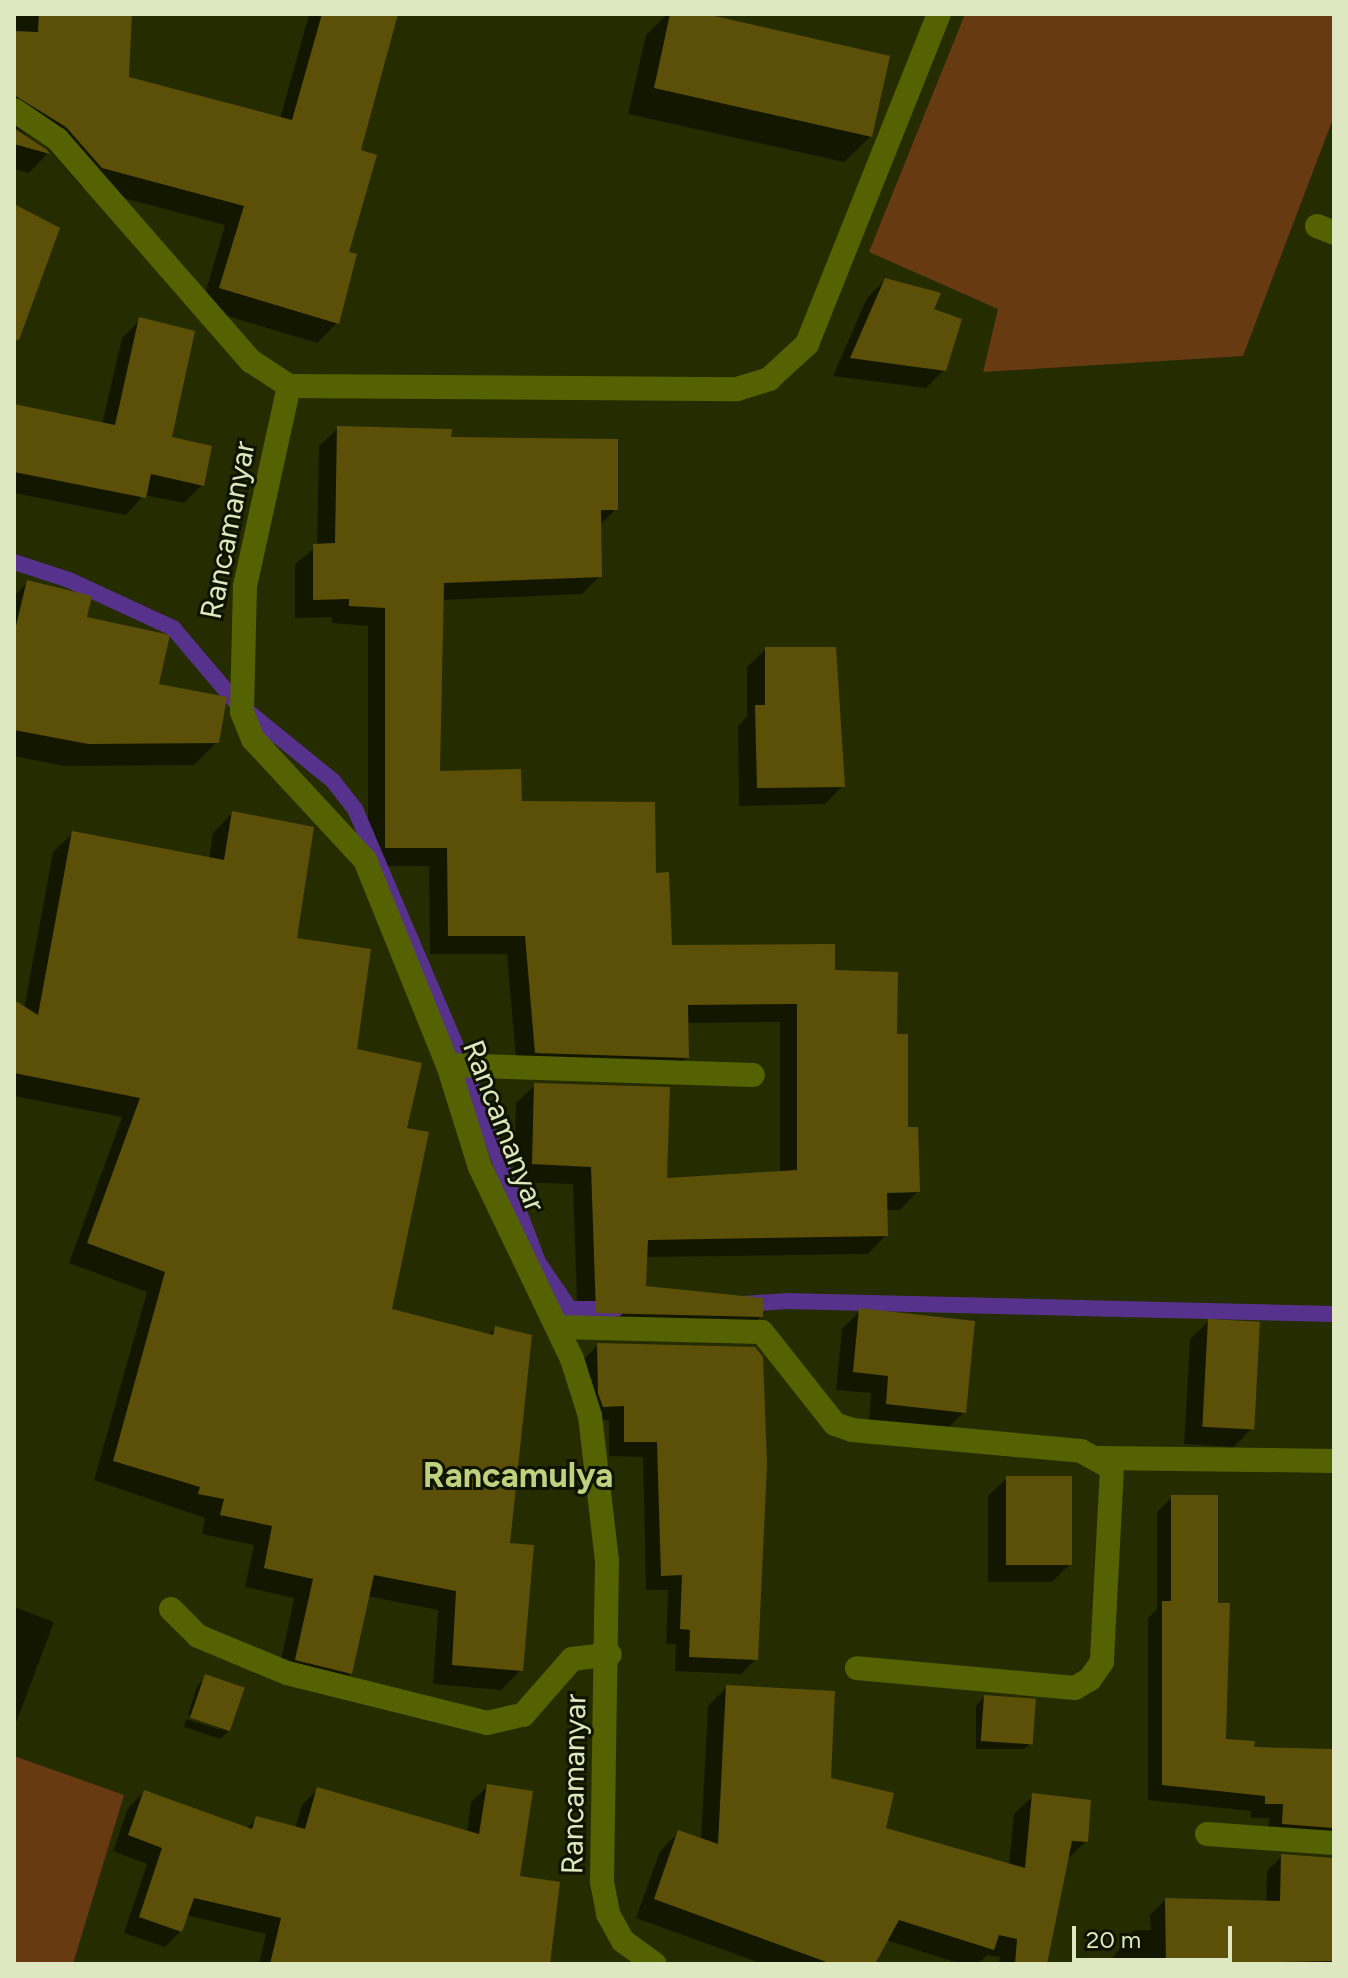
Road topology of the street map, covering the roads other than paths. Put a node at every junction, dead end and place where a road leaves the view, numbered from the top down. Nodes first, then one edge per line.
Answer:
1 (939, 14) edge
2 (14, 110) edge
3 (289, 386) junction
4 (448, 1065) junction
5 (753, 1075) dead end
6 (557, 1327) junction
7 (1098, 1458) junction
8 (1334, 1461) edge
9 (171, 1609) dead end
10 (610, 1654) junction
11 (857, 1668) dead end
12 (1207, 1834) dead end
13 (1334, 1843) edge
14 (655, 1964) edge

1 - 3 street
2 - 3 street
3 - 4 street, Rancamanyar
4 - 5 street
4 - 6 street, Rancamanyar
6 - 7 street
6 - 10 street, Rancamanyar
7 - 8 street
7 - 11 street
9 - 10 street
10 - 14 street, Rancamanyar
12 - 13 street

